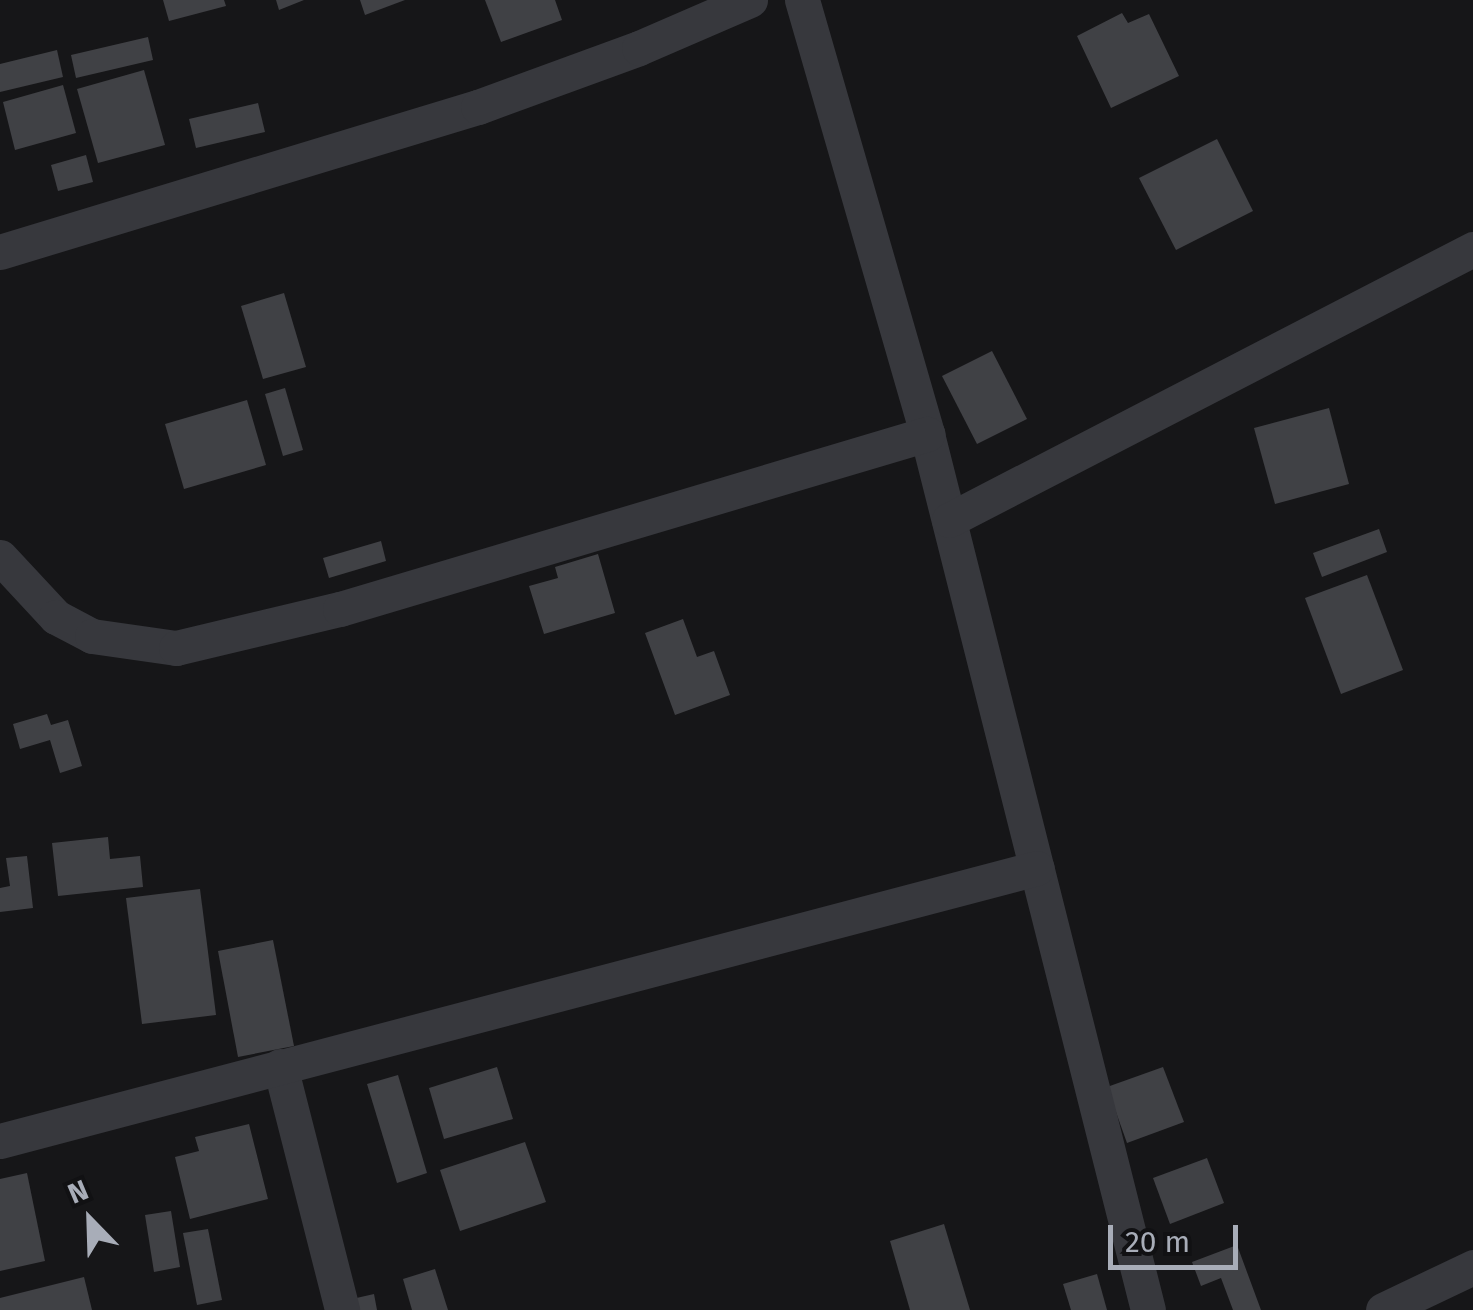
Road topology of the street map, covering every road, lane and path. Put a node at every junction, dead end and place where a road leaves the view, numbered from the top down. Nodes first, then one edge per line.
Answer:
1 (750, 0) edge
2 (802, 0) edge
3 (1473, 249) edge
4 (0, 252) edge
5 (926, 434) junction
6 (949, 520) junction
7 (0, 557) edge
8 (1037, 868) junction
9 (280, 1066) junction
10 (0, 1140) edge
11 (1473, 1267) edge
12 (342, 1310) edge
13 (1148, 1310) edge
14 (1384, 1310) edge

1 - 4 street
2 - 5 street
3 - 6 street
5 - 6 street
5 - 7 street
6 - 8 street
8 - 9 street
8 - 13 street
9 - 10 street
9 - 12 street
11 - 14 street

